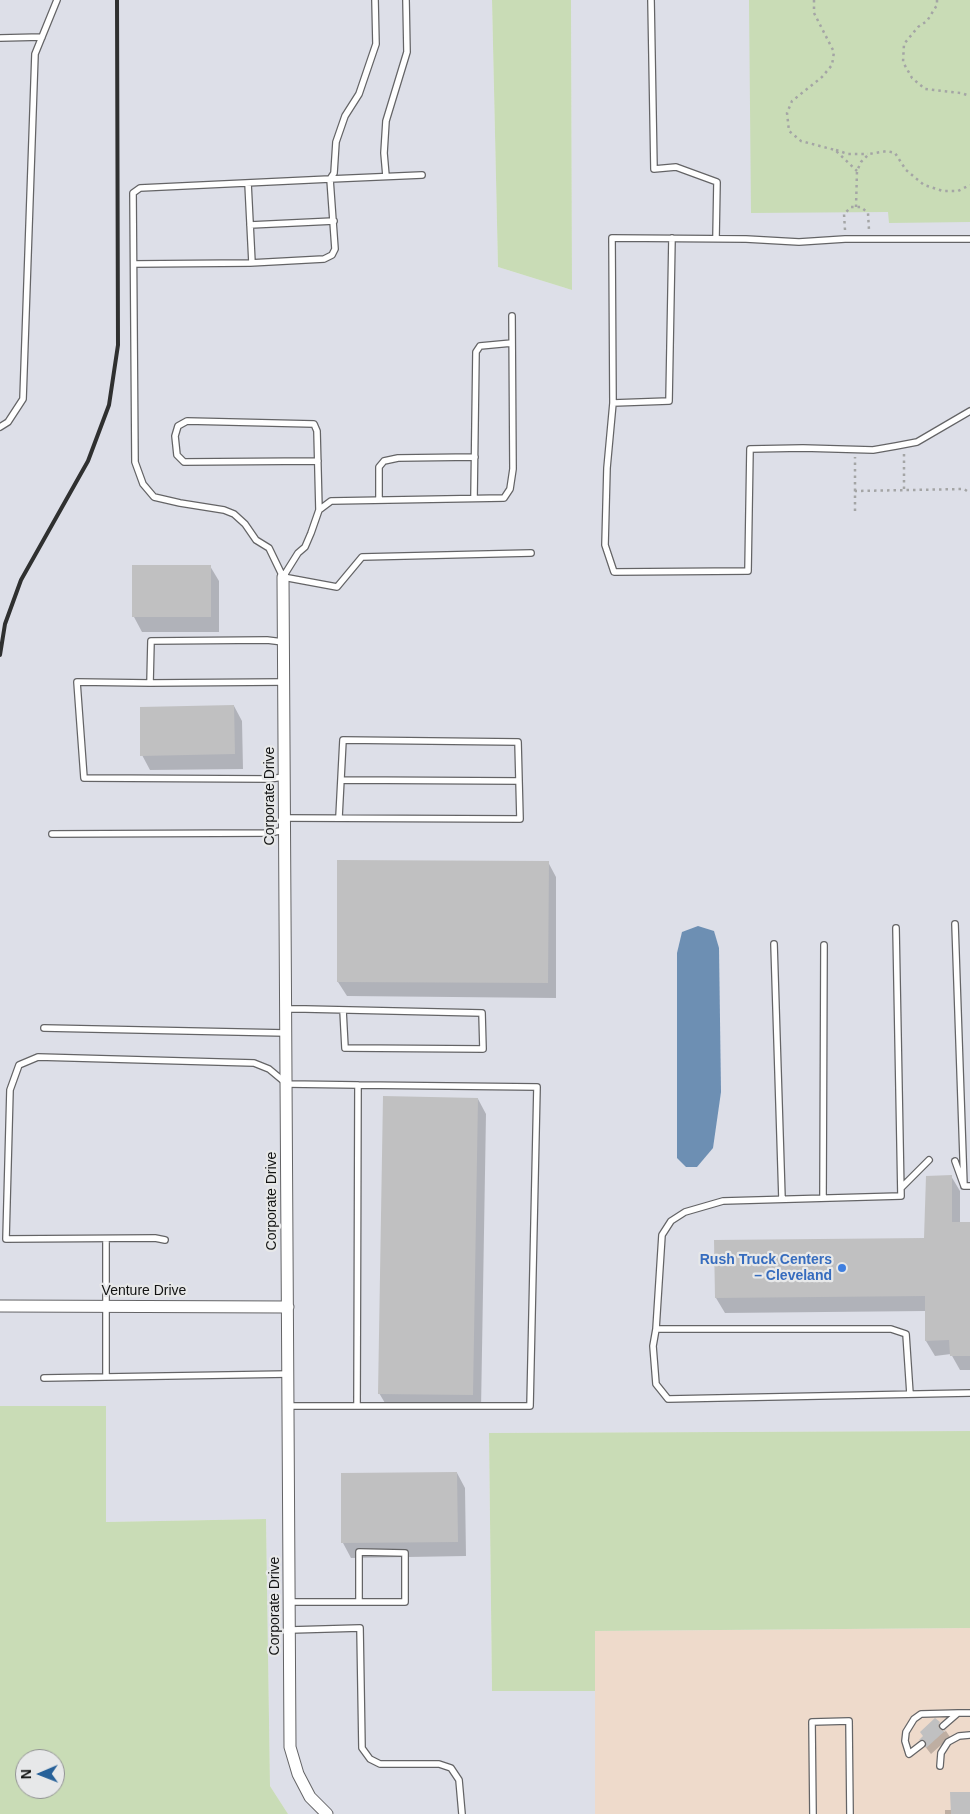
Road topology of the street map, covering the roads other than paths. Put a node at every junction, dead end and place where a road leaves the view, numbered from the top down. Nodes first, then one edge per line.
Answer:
1 (57, 0) edge
2 (375, 0) edge
3 (406, 0) edge
4 (652, 0) edge
5 (42, 37) junction
6 (0, 38) edge
7 (422, 175) dead end
8 (386, 176) junction
9 (330, 179) junction
10 (248, 183) junction
11 (334, 221) junction
12 (250, 225) junction
13 (672, 238) junction
14 (716, 238) junction
15 (970, 239) edge
16 (252, 263) junction
17 (134, 264) junction
18 (512, 316) dead end
19 (512, 343) junction
20 (613, 402) junction
21 (970, 411) edge
22 (0, 427) edge
23 (475, 457) junction
24 (318, 460) junction
25 (474, 498) junction
26 (379, 500) junction
27 (318, 510) junction
28 (531, 553) dead end
29 (283, 577) junction
30 (284, 642) junction
31 (150, 682) junction
32 (284, 682) junction
33 (285, 778) junction
34 (341, 780) junction
35 (519, 781) junction
36 (340, 817) junction
37 (284, 818) junction
38 (285, 830) junction
39 (52, 834) dead end
40 (955, 924) dead end
41 (896, 928) dead end
42 (774, 944) dead end
43 (824, 945) dead end
44 (286, 1009) junction
45 (343, 1010) junction
46 (44, 1028) dead end
47 (286, 1033) junction
48 (286, 1084) junction
49 (358, 1085) junction
50 (929, 1160) dead end
51 (955, 1161) dead end
52 (967, 1186) edge
53 (901, 1188) junction
54 (823, 1198) junction
55 (782, 1199) junction
56 (106, 1238) junction
57 (166, 1240) dead end
58 (0, 1306) edge
59 (106, 1306) junction
60 (288, 1307) junction
61 (656, 1329) junction
62 (289, 1374) junction
63 (106, 1376) junction
64 (44, 1378) dead end
65 (970, 1393) edge
66 (910, 1394) junction
67 (288, 1406) junction
68 (358, 1406) junction
69 (290, 1602) junction
70 (359, 1602) junction
71 (290, 1630) junction
72 (958, 1713) junction
73 (970, 1713) edge
74 (943, 1726) dead end
75 (970, 1735) edge
76 (922, 1744) dead end
77 (940, 1766) dead end
78 (327, 1814) edge
79 (462, 1814) edge
80 (813, 1814) edge
81 (850, 1814) edge

1 - 5 lane
2 - 9 lane
3 - 8 lane
4 - 14 lane
5 - 6 lane
5 - 22 lane
7 - 8 lane
8 - 9 lane
9 - 10 lane
9 - 11 lane
10 - 12 lane
10 - 17 lane
11 - 12 lane
11 - 16 lane
12 - 16 lane
13 - 14 lane
13 - 20 lane
13 - 20 lane
14 - 15 lane
16 - 17 lane
17 - 29 lane
18 - 19 lane
19 - 23 lane
19 - 25 lane
20 - 21 lane
23 - 25 lane
23 - 26 lane
24 - 24 lane
24 - 27 lane
25 - 26 lane
26 - 27 lane
27 - 29 lane
28 - 29 lane
29 - 30 street, Corporate Drive
30 - 31 lane
30 - 32 street, Corporate Drive
31 - 32 lane
31 - 33 lane
32 - 33 street, Corporate Drive
33 - 37 street, Corporate Drive
34 - 35 lane
34 - 35 lane
34 - 36 lane
35 - 36 lane
36 - 37 lane
37 - 38 street, Corporate Drive
38 - 39 lane
38 - 44 street, Corporate Drive
40 - 52 lane
41 - 53 lane
42 - 55 lane
43 - 54 lane
44 - 45 lane
44 - 47 street, Corporate Drive
45 - 45 lane
46 - 47 lane
47 - 48 street, Corporate Drive
48 - 49 lane
48 - 56 lane
48 - 60 street, Corporate Drive
49 - 68 lane
49 - 68 lane
50 - 53 lane
51 - 52 lane
53 - 54 lane
54 - 55 lane
55 - 61 lane
56 - 57 lane
56 - 59 lane
58 - 59 street, Venture Drive
59 - 60 street, Venture Drive
59 - 63 lane
60 - 62 street, Corporate Drive
61 - 66 lane
61 - 66 lane
62 - 63 lane
62 - 67 street, Corporate Drive
63 - 64 lane
65 - 66 lane
67 - 68 lane
67 - 69 street, Corporate Drive
69 - 70 lane
69 - 71 street, Corporate Drive
70 - 70 lane
71 - 78 street, Corporate Drive
71 - 79 lane
72 - 73 lane
72 - 74 lane
72 - 76 lane
75 - 77 lane
80 - 81 lane

